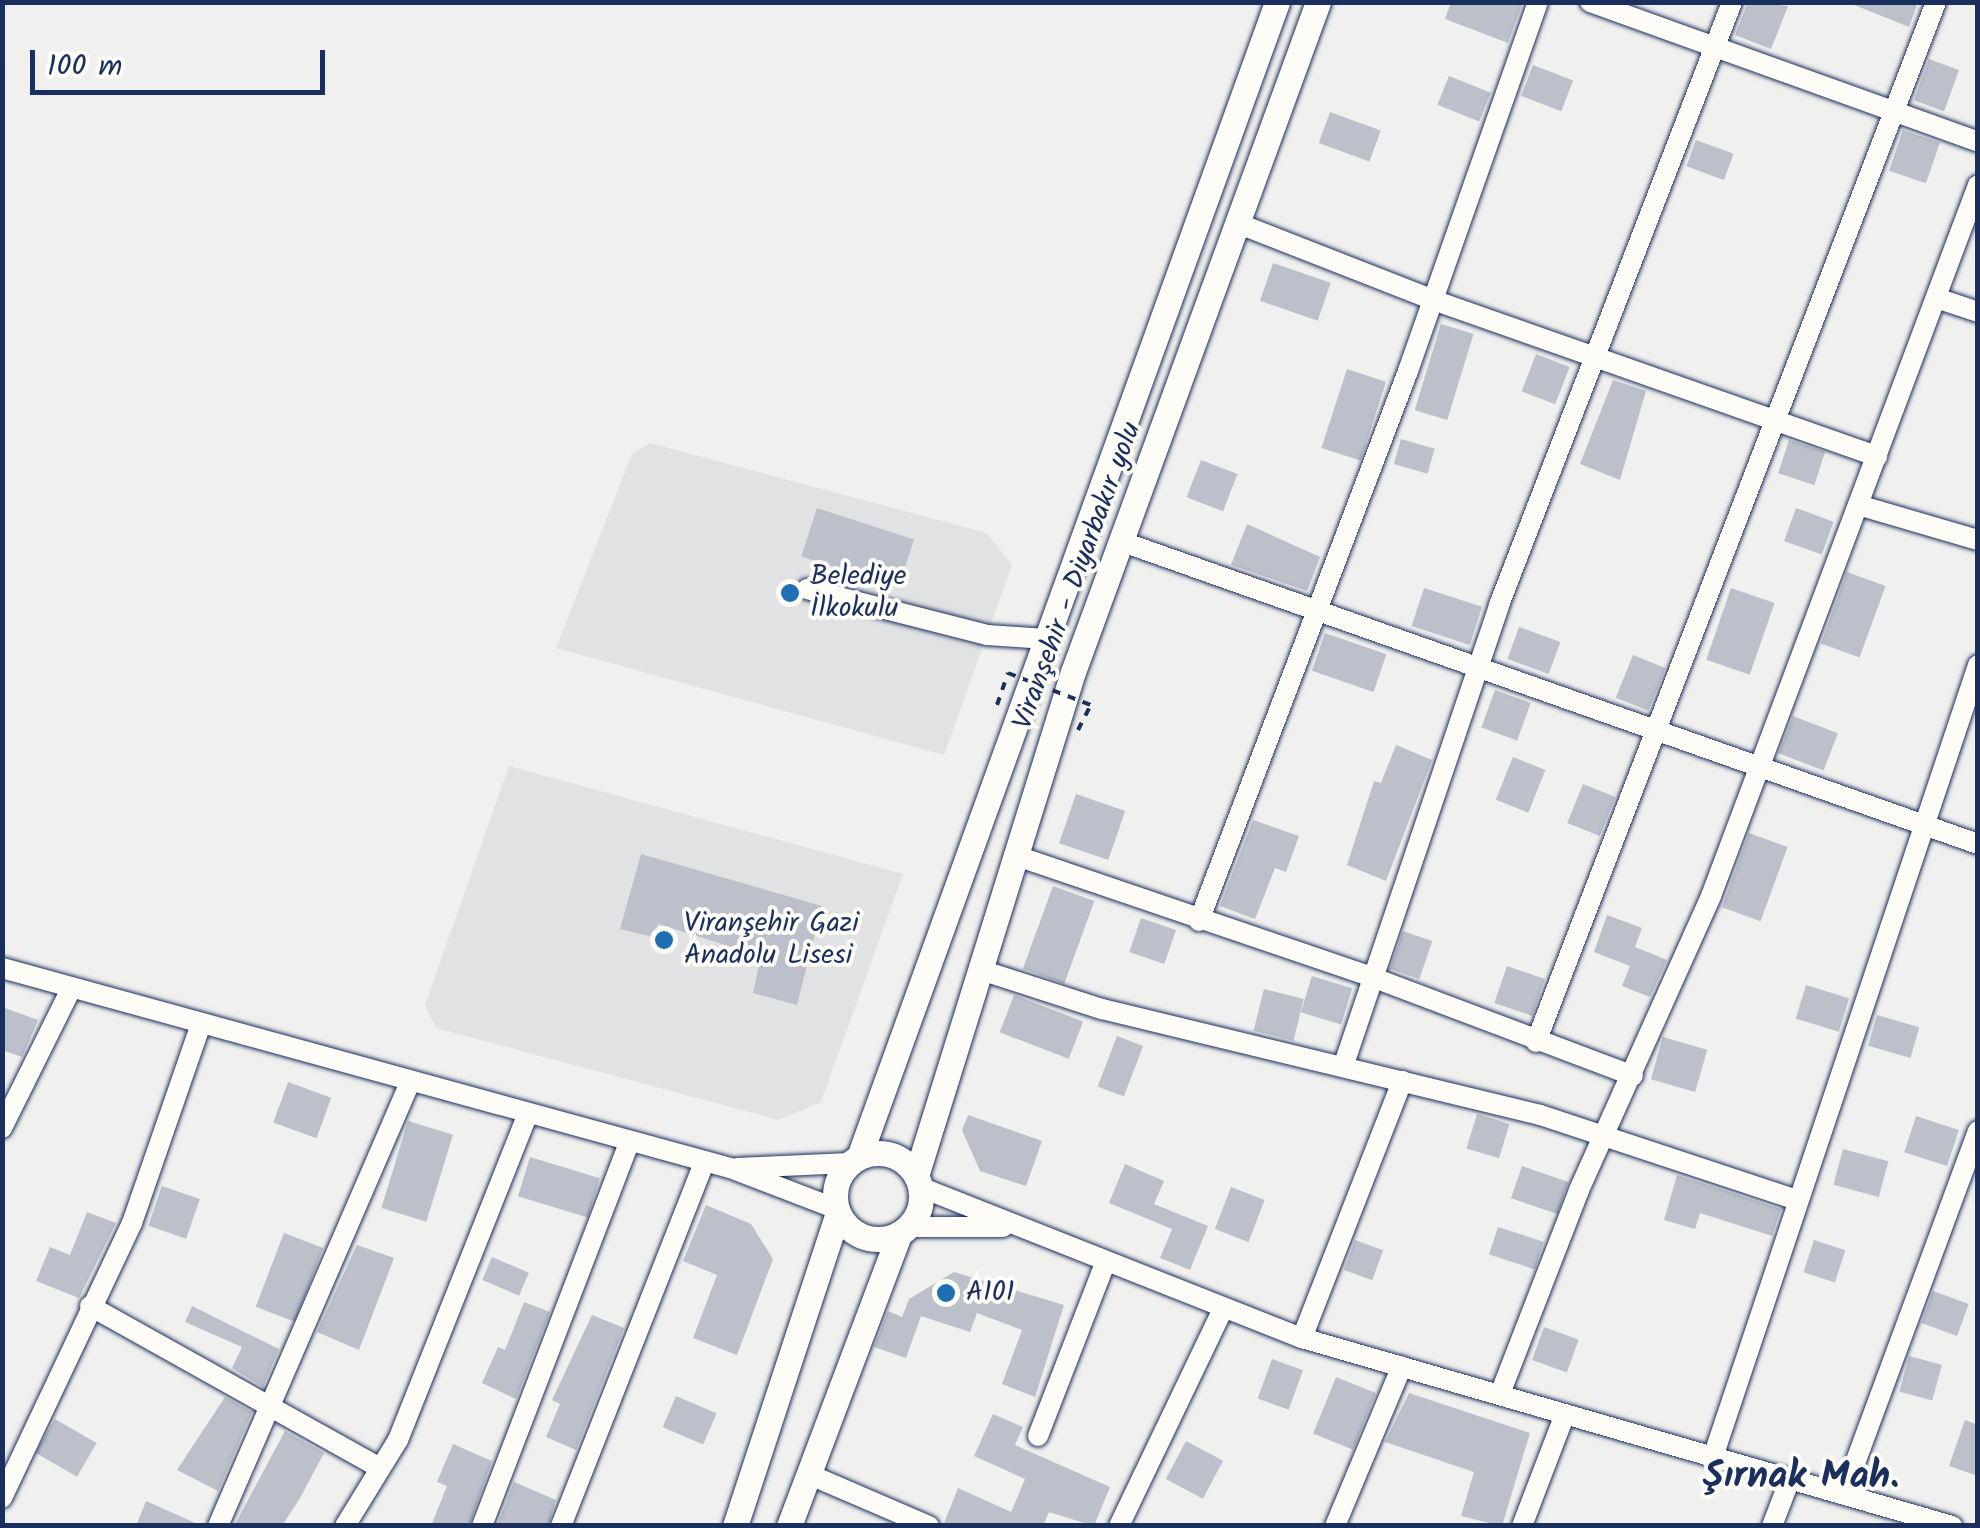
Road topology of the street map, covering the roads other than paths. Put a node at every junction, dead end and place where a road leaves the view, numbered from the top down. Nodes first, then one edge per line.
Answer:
1 (1277, 2) edge
2 (1318, 2) edge
3 (1538, 2) edge
4 (1590, 2) edge
5 (1732, 2) edge
6 (1936, 2) edge
7 (1714, 47) junction
8 (1894, 110) junction
9 (1978, 142) edge
10 (1978, 185) edge
11 (1237, 223) junction
12 (1936, 298) junction
13 (1433, 300) junction
14 (1978, 312) edge
15 (1594, 359) junction
16 (1776, 416) junction
17 (1877, 456) junction
18 (1858, 505) junction
19 (1978, 540) edge
20 (1120, 542) junction
21 (807, 589) dead end
22 (1314, 610) junction
23 (1047, 639) junction
24 (1978, 665) edge
25 (1476, 669) junction
26 (1970, 708) edge
27 (1658, 728) junction
28 (1758, 763) junction
29 (1924, 825) junction
30 (1978, 844) edge
31 (1014, 855) junction
32 (1200, 921) junction
33 (2, 968) edge
34 (984, 971) junction
35 (1369, 976) junction
36 (72, 987) junction
37 (201, 1024) junction
38 (1536, 1042) junction
39 (1344, 1064) junction
40 (1633, 1076) junction
41 (1402, 1081) junction
42 (409, 1084) junction
43 (527, 1116) junction
44 (2, 1128) edge
45 (1978, 1131) edge
46 (1606, 1134) junction
47 (630, 1144) junction
48 (854, 1160) junction
49 (705, 1161) junction
50 (1972, 1162) edge
51 (730, 1168) junction
52 (918, 1181) junction
53 (1797, 1200) junction
54 (838, 1211) junction
55 (1010, 1227) junction
56 (904, 1230) junction
57 (1105, 1263) junction
58 (90, 1306) junction
59 (1224, 1309) junction
60 (1302, 1338) junction
61 (1402, 1366) junction
62 (1500, 1394) junction
63 (271, 1408) junction
64 (1565, 1414) junction
65 (1038, 1436) dead end
66 (11, 1455) edge
67 (1713, 1457) junction
68 (380, 1468) junction
69 (808, 1474) junction
70 (1790, 1479) junction
71 (1844, 1493) junction
72 (2, 1498) edge
73 (218, 1526) edge
74 (345, 1526) edge
75 (482, 1526) edge
76 (562, 1526) edge
77 (735, 1526) edge
78 (789, 1526) edge
79 (929, 1526) edge
80 (1119, 1526) edge
81 (1335, 1526) edge
82 (1522, 1526) edge
83 (1772, 1526) edge
84 (1952, 1526) edge

1 - 23 main road, Viranşehir - Diyarbakır yolu
2 - 11 main road, Viranşehir - Diyarbakır yolu
3 - 13 street
4 - 7 street
5 - 7 street
6 - 8 street
7 - 8 street
7 - 15 street
8 - 9 street
8 - 16 street
10 - 12 street
11 - 13 street
11 - 20 main road, Viranşehir - Diyarbakır yolu
12 - 14 street
12 - 17 street
13 - 15 street
13 - 22 street
15 - 16 street
15 - 25 street
16 - 17 street
16 - 27 street
17 - 18 street
18 - 19 street
18 - 28 street
20 - 22 street
20 - 31 main road, Viranşehir - Diyarbakır yolu
21 - 23 street
22 - 25 street
22 - 32 street
23 - 48 main road, Viranşehir - Diyarbakır yolu
24 - 26 street
25 - 27 street
25 - 35 street
26 - 29 street
27 - 28 street
27 - 38 street
28 - 29 street
28 - 40 street
29 - 30 street
29 - 53 street
31 - 32 street
31 - 34 main road, Viranşehir - Diyarbakır yolu
32 - 35 street
33 - 36 street
34 - 39 street
34 - 52 main road, Viranşehir - Diyarbakır yolu
35 - 38 street
35 - 39 street
36 - 37 street
36 - 44 street
37 - 42 street
37 - 58 street
38 - 40 street
39 - 41 street
40 - 46 street
41 - 46 street
41 - 60 street
42 - 43 street
42 - 63 street
43 - 47 street
43 - 68 street
45 - 50 street
46 - 53 street
46 - 62 street
47 - 49 street
47 - 75 street
48 - 51 street
48 - 52 main road
48 - 54 main road
49 - 51 street
49 - 76 street
50 - 71 street
51 - 54 street
52 - 55 street
52 - 56 main road
53 - 67 street
54 - 56 main road
54 - 77 main road
55 - 56 street
55 - 57 street
56 - 69 main road
57 - 59 street
57 - 65 street
58 - 63 street
58 - 66 street
59 - 60 street
59 - 80 street
60 - 61 street
61 - 62 street
61 - 81 street
62 - 64 street
63 - 68 street
63 - 73 street
64 - 67 street
64 - 82 street
66 - 72 street
67 - 70 street
68 - 74 street
69 - 78 main road
69 - 79 street
70 - 71 street
70 - 83 street
71 - 84 street

